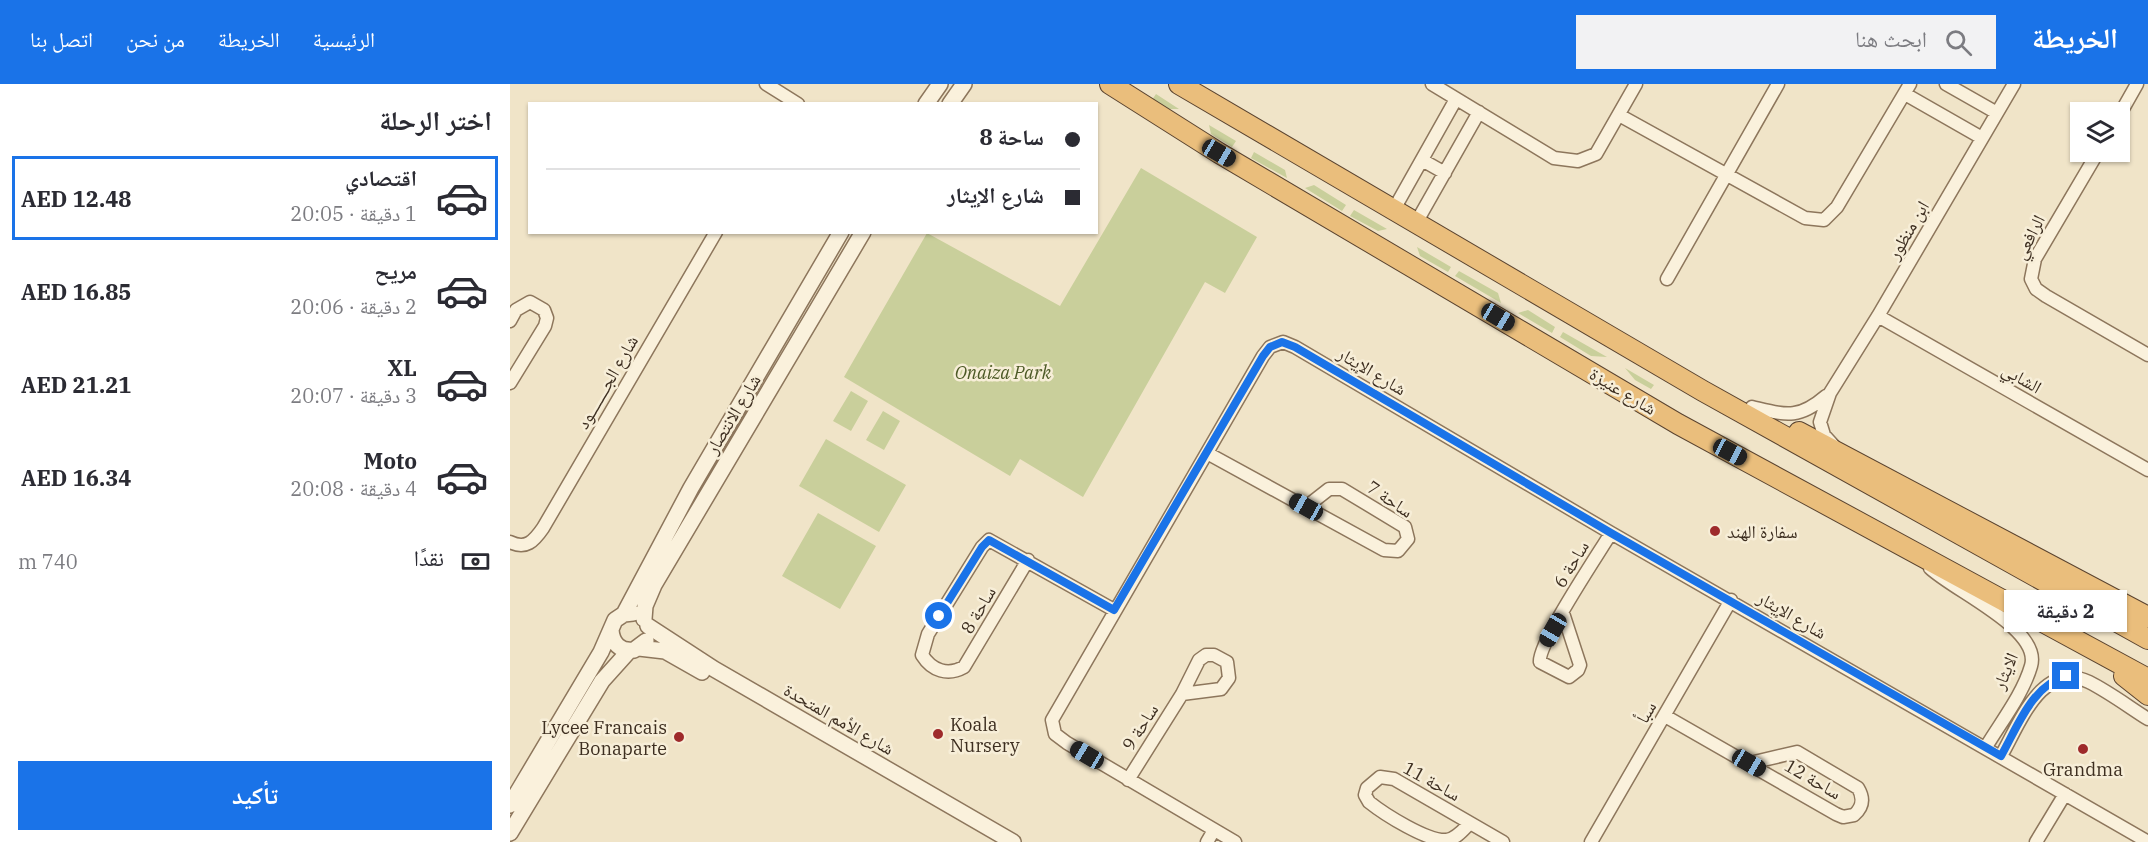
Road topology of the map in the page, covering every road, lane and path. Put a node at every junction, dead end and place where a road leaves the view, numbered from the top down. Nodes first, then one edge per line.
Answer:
1 (766, 84) edge
2 (940, 84) edge
3 (964, 84) edge
4 (1110, 84) edge
5 (1179, 84) edge
6 (1432, 84) edge
7 (1636, 84) edge
8 (1778, 84) edge
9 (1946, 84) edge
10 (2014, 84) edge
11 (2137, 84) edge
12 (1907, 89) edge
13 (1456, 99) junction
14 (793, 102) edge
15 (927, 102) edge
16 (951, 102) edge
17 (2127, 102) edge
18 (1479, 112) junction
19 (1997, 113) junction
20 (1618, 115) junction
21 (1982, 138) junction
22 (1422, 160) junction
23 (2092, 162) edge
24 (1445, 173) junction
25 (1726, 174) junction
26 (1394, 210) junction
27 (1416, 223) junction
28 (715, 234) edge
29 (840, 234) edge
30 (862, 234) edge
31 (1667, 279) dead end
32 (1878, 316) junction
33 (510, 321) edge
34 (2148, 356) edge
35 (759, 371) junction
36 (510, 383) edge
37 (771, 389) junction
38 (1703, 391) junction
39 (1830, 393) junction
40 (1752, 408) junction
41 (1207, 453) junction
42 (1844, 455) junction
43 (2148, 470) edge
44 (1306, 507) junction
45 (1611, 533) junction
46 (510, 542) edge
47 (1915, 551) junction
48 (1028, 560) junction
49 (1731, 600) junction
50 (1114, 610) junction
51 (1563, 613) junction
52 (624, 614) junction
53 (2148, 617) edge
54 (646, 622) junction
55 (611, 630) junction
56 (2148, 639) edge
57 (634, 649) junction
58 (2095, 651) junction
59 (2148, 679) edge
60 (1182, 694) dead end
61 (2148, 695) edge
62 (1665, 716) junction
63 (2148, 719) edge
64 (1986, 747) junction
65 (2001, 756) junction
66 (1749, 763) junction
67 (1128, 780) junction
68 (2065, 794) junction
69 (510, 806) edge
70 (1470, 824) junction
71 (1214, 830) junction
72 (510, 833) edge
73 (995, 842) edge
74 (1013, 842) edge
75 (1207, 842) edge
76 (1234, 842) edge
77 (1503, 842) edge
78 (1591, 842) edge
79 (2036, 842) edge
80 (2148, 842) edge

1 - 14 street
2 - 15 street
3 - 16 street
4 - 47 highway, شارع عنيزة
5 - 26 highway
6 - 13 street
7 - 20 street
8 - 25 street
9 - 19 street
10 - 19 street, ابن منظور
11 - 17 street
12 - 21 street
12 - 25 street
13 - 18 street
13 - 22 street
18 - 20 street
18 - 24 street
19 - 21 street, ابن منظور
20 - 25 street
21 - 32 street, ابن منظور
22 - 24 street
22 - 26 street
23 - 34 street, الرافعي
24 - 27 street
25 - 31 street
26 - 27 highway
27 - 38 highway
28 - 46 street, شارع الجــــــــود
29 - 35 street, شارع الانتصار
30 - 37 street, شارع الانتصار
32 - 39 street, ابن منظور
32 - 43 street, الشابي
33 - 36 street
35 - 37 street
35 - 52 street, شارع الانتصار
37 - 54 street, شارع الانتصار
38 - 40 highway
38 - 56 highway
39 - 40 street, ابن منظور
39 - 42 street, ابن منظور
40 - 42 highway
41 - 44 street, ساحة 7
41 - 45 street, شارع الإيثار
41 - 50 street, شارع الإيثار
42 - 53 highway
44 - 44 street, ساحة 7
45 - 49 street, شارع الإيثار
45 - 51 street, ساحة 6
47 - 58 highway, شارع عنيزة
47 - 64 street, الايثار
48 - 48 street, ساحة 8
48 - 50 street, ساحة 8
49 - 62 street, سبأ
49 - 64 street, شارع الإيثار
50 - 67 street, شارع الإيثار
51 - 51 street, ساحة 6
52 - 54 street
52 - 55 street
54 - 57 street
54 - 74 street, شارع الأمم المتحدة
55 - 57 street
55 - 69 street
57 - 72 street
57 - 73 street, شارع الأمم المتحدة
58 - 59 highway, شارع عنيزة
58 - 61 highway
60 - 67 street, ساحة 9
62 - 66 street, ساحة 12
62 - 78 street, سبأ
63 - 65 street
64 - 65 street, شارع الإيثار
65 - 68 street, شارع الإيثار
66 - 66 street, ساحة 12
67 - 71 street, شارع الإيثار
68 - 79 street
68 - 80 street, شارع الإيثار
70 - 70 street, ساحة 11
70 - 77 street, ساحة 11
71 - 75 street
71 - 76 street, شارع الإيثار

